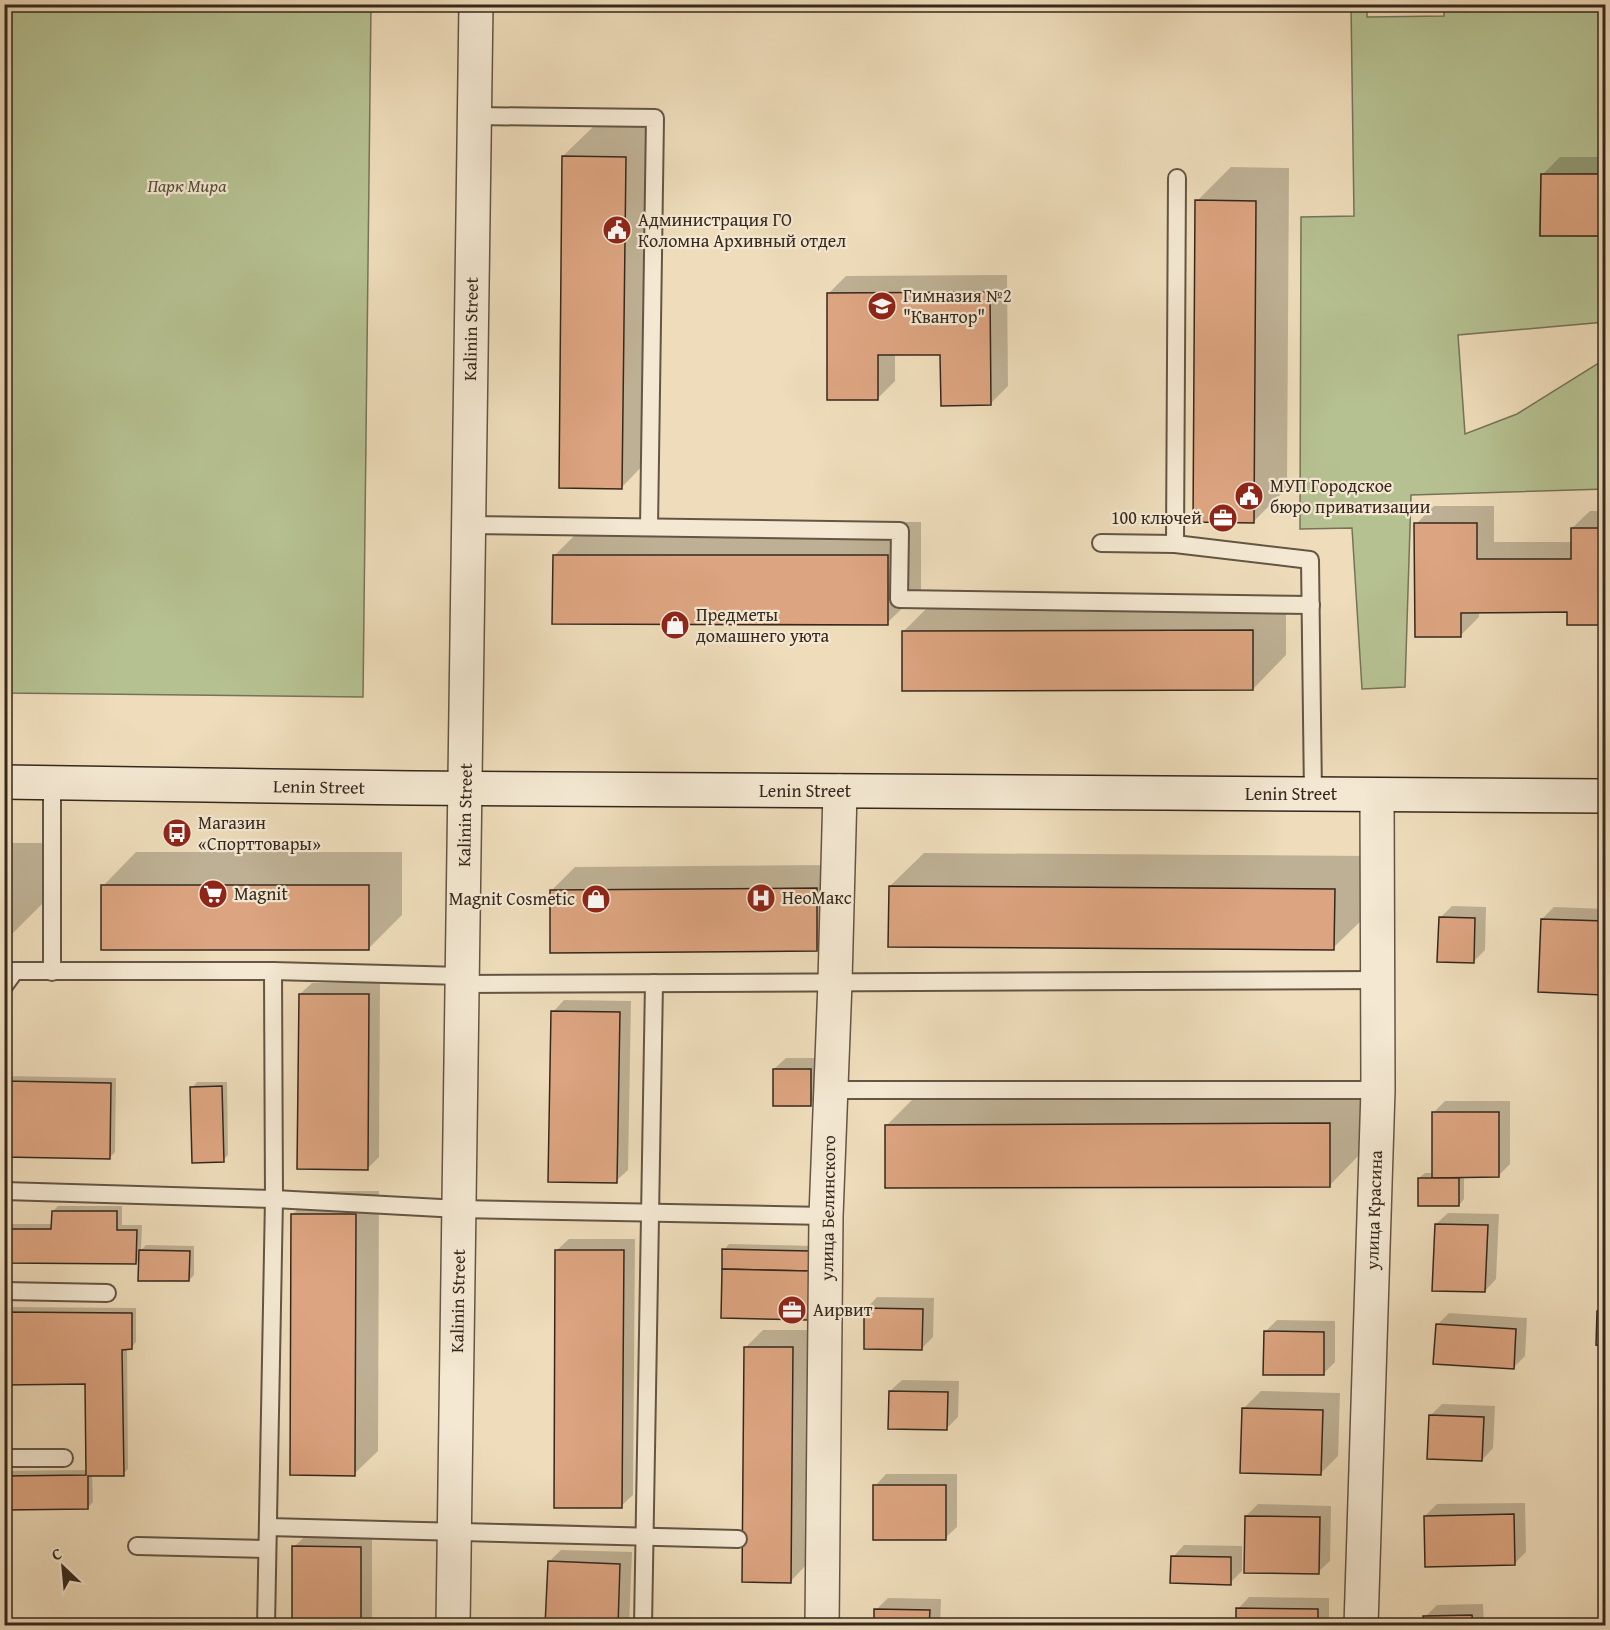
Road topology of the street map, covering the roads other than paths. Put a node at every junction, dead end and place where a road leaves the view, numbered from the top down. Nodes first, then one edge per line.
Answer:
1 (476, 4) edge
2 (475, 116) junction
3 (1177, 178) dead end
4 (468, 525) junction
5 (649, 527) junction
6 (1101, 543) dead end
7 (1175, 544) junction
8 (1311, 605) junction
9 (4, 782) edge
10 (52, 782) junction
11 (466, 788) junction
12 (840, 791) junction
13 (1313, 795) junction
14 (1377, 795) junction
15 (1605, 796) edge
16 (10, 971) edge
17 (273, 971) junction
18 (52, 972) junction
19 (461, 980) junction
20 (1378, 980) junction
21 (835, 982) junction
22 (654, 983) junction
23 (4, 986) edge
24 (831, 1090) junction
25 (1378, 1090) junction
26 (4, 1191) edge
27 (274, 1199) junction
28 (459, 1209) junction
29 (649, 1212) junction
30 (826, 1216) junction
31 (4, 1292) edge
32 (106, 1293) dead end
33 (4, 1458) edge
34 (64, 1458) dead end
35 (268, 1527) junction
36 (455, 1532) junction
37 (644, 1537) junction
38 (738, 1539) dead end
39 (137, 1546) dead end
40 (267, 1549) junction
41 (266, 1626) edge
42 (453, 1626) edge
43 (643, 1626) edge
44 (822, 1626) edge
45 (1361, 1626) edge

1 - 2 street, Kalinin Street
2 - 4 street, Kalinin Street
2 - 5 lane
3 - 7 lane
4 - 5 lane
4 - 11 street, Kalinin Street
5 - 8 lane
6 - 7 lane
7 - 8 lane
8 - 13 lane
9 - 10 street, Lenin Street
10 - 11 street, Lenin Street
10 - 18 lane
11 - 12 street, Lenin Street
11 - 19 street, Kalinin Street
12 - 13 street, Lenin Street
12 - 21 street, улица Белинского
13 - 14 street, Lenin Street
14 - 15 street, Lenin Street
14 - 20 street, улица Красина
16 - 18 lane
16 - 23 lane
17 - 18 lane
17 - 19 lane
17 - 27 lane
19 - 22 lane
19 - 28 street, Kalinin Street
20 - 21 lane
20 - 25 street, улица Красина
21 - 22 lane
21 - 24 street, улица Белинского
22 - 29 lane
24 - 25 lane
24 - 30 street, улица Белинского
25 - 45 street, улица Красина
26 - 27 lane
27 - 28 lane
27 - 35 lane
28 - 29 lane
28 - 36 street, Kalinin Street
29 - 30 lane
29 - 37 lane
30 - 44 street, улица Белинского
31 - 32 lane
33 - 34 lane
35 - 36 lane
35 - 40 lane
36 - 37 lane
36 - 42 street, Kalinin Street
37 - 38 lane
37 - 43 lane
39 - 40 lane
40 - 41 lane

